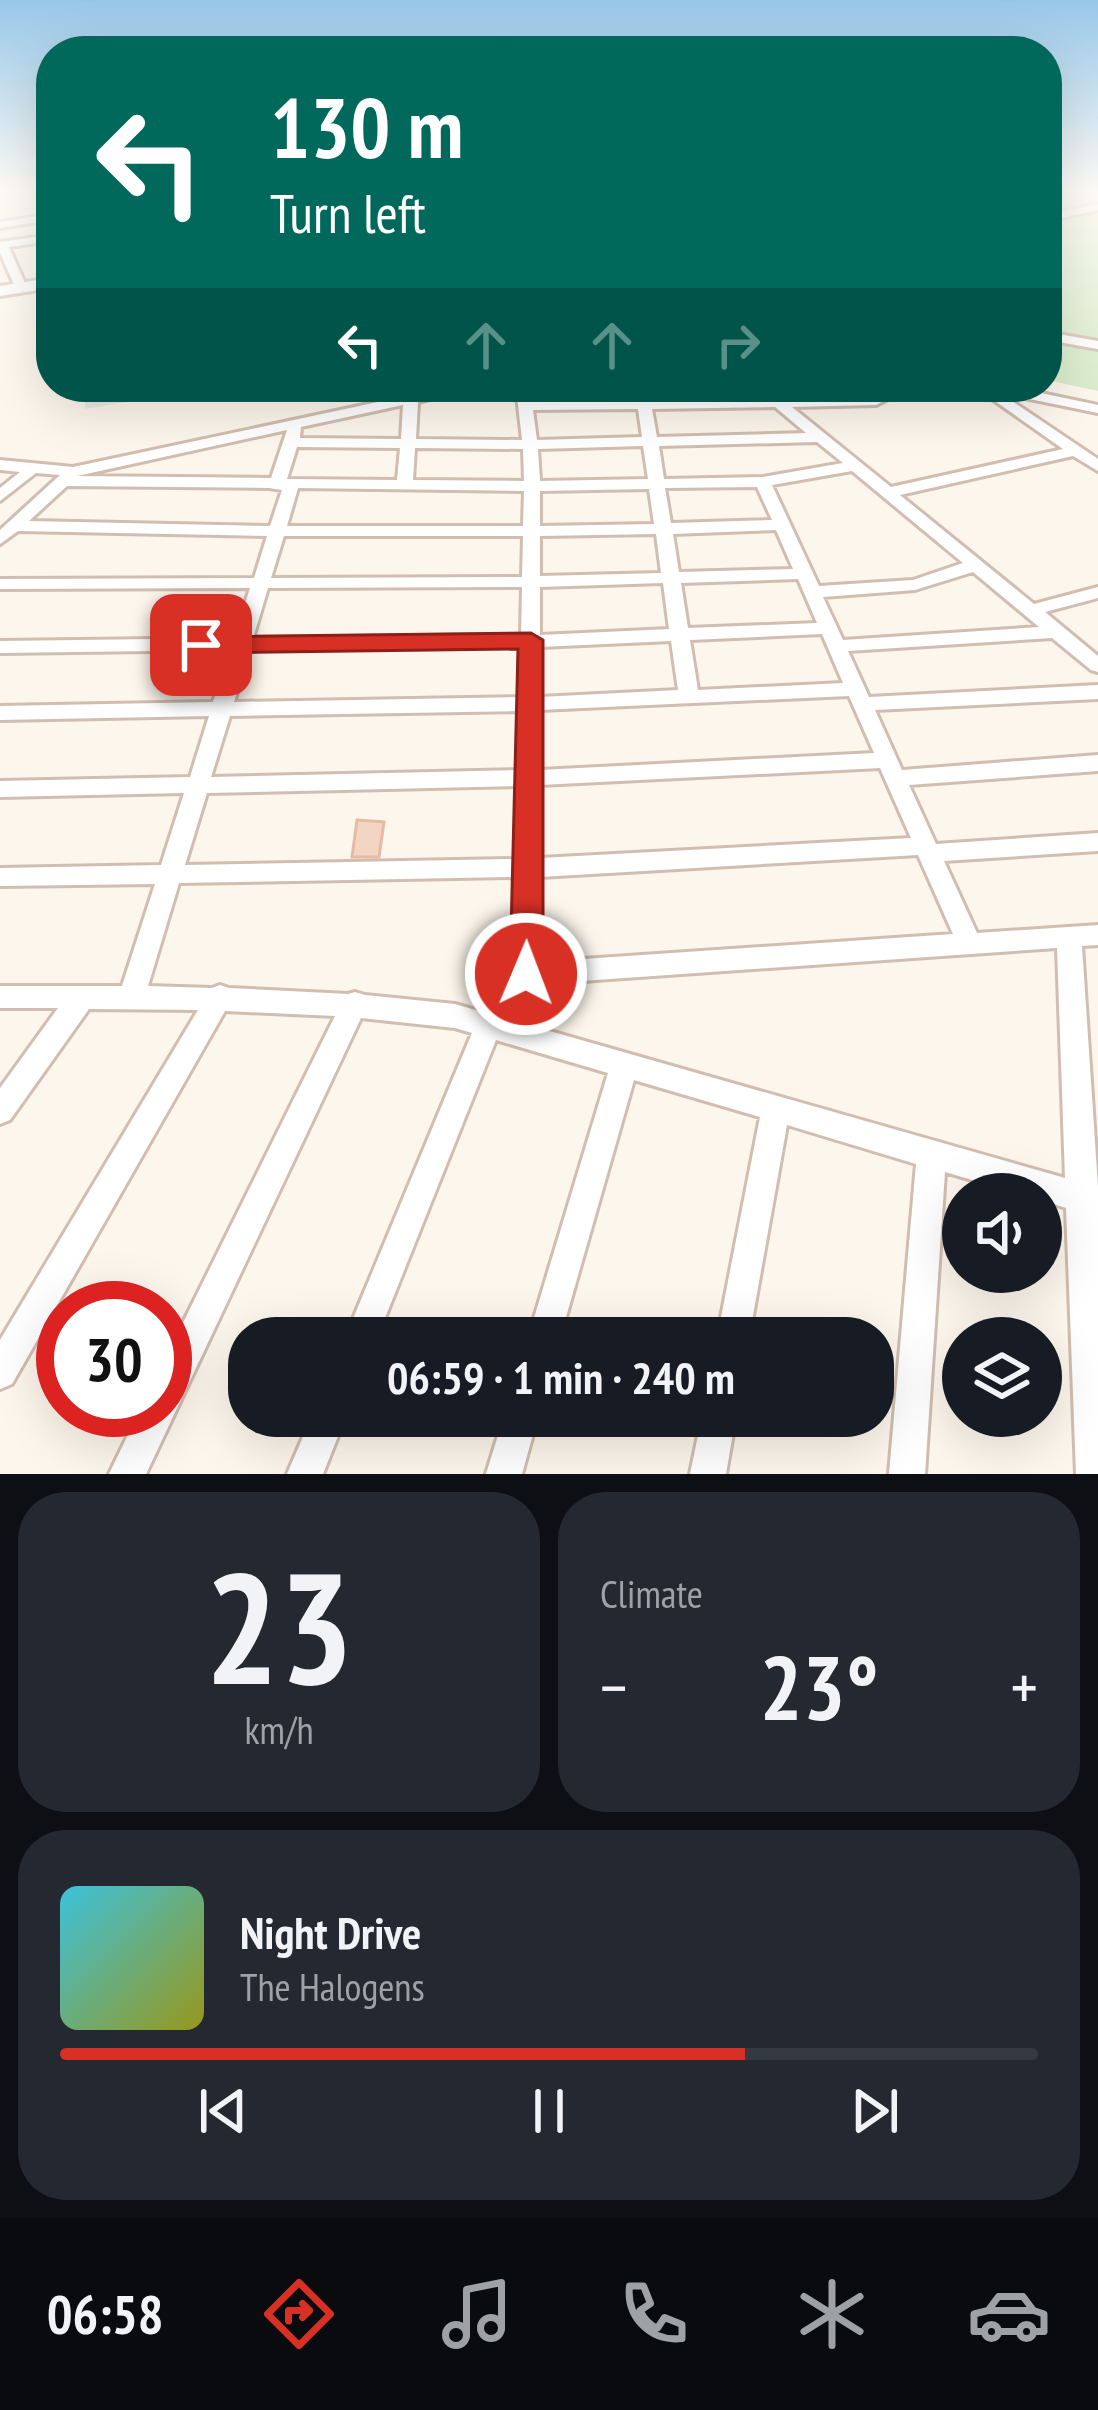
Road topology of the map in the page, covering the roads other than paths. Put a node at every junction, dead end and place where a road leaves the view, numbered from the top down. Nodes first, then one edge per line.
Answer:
1 (7, 258) edge
2 (36, 287) edge
3 (21, 288) junction
4 (36, 288) edge
5 (0, 294) edge
6 (1062, 337) edge
7 (1096, 340) edge
8 (397, 402) edge
9 (411, 402) edge
10 (525, 402) edge
11 (644, 402) edge
12 (759, 402) edge
13 (827, 402) edge
14 (1004, 402) edge
15 (1062, 402) edge
16 (778, 403) junction
17 (1098, 409) edge
18 (297, 424) junction
19 (819, 436) junction
20 (291, 442) junction
21 (649, 442) junction
22 (408, 444) junction
23 (530, 445) junction
24 (1076, 451) junction
25 (0, 465) edge
26 (854, 466) junction
27 (1098, 466) edge
28 (30, 471) junction
29 (68, 477) junction
30 (763, 482) junction
31 (656, 483) junction
32 (283, 486) junction
33 (531, 486) junction
34 (405, 487) junction
35 (886, 493) junction
36 (0, 496) edge
37 (781, 525) junction
38 (15, 526) junction
39 (663, 530) junction
40 (275, 533) junction
41 (531, 533) junction
42 (0, 539) edge
43 (972, 566) junction
44 (670, 579) junction
45 (531, 582) junction
46 (807, 583) junction
47 (0, 584) edge
48 (257, 585) junction
49 (1098, 592) edge
50 (1029, 611) junction
51 (1055, 632) junction
52 (679, 635) junction
53 (834, 637) junction
54 (531, 640) junction
55 (241, 645) junction
56 (0, 647) edge
57 (1098, 666) edge
58 (1098, 692) edge
59 (689, 697) junction
60 (861, 697) junction
61 (530, 704) junction
62 (223, 708) junction
63 (0, 712) edge
64 (1098, 763) edge
65 (893, 769) junction
66 (529, 778) junction
67 (199, 785) junction
68 (0, 789) edge
69 (1098, 842) edge
70 (928, 849) junction
71 (528, 868) junction
72 (170, 874) junction
73 (0, 877) edge
74 (1083, 936) edge
75 (968, 944) junction
76 (526, 974) junction
77 (220, 996) junction
78 (0, 997) edge
79 (82, 997) junction
80 (132, 998) junction
81 (355, 1004) junction
82 (489, 1025) junction
83 (526, 1034) junction
84 (626, 1063) junction
85 (776, 1107) junction
86 (0, 1111) edge
87 (932, 1153) junction
88 (1091, 1200) edge
89 (370, 1317) edge
90 (550, 1317) edge
91 (737, 1317) edge
92 (192, 1339) edge
93 (0, 1372) edge
94 (145, 1437) edge
95 (320, 1437) edge
96 (515, 1437) edge
97 (714, 1437) edge
98 (127, 1474) edge
99 (305, 1474) edge
100 (504, 1474) edge
101 (708, 1474) edge
102 (907, 1474) edge
103 (1094, 1474) edge

1 - 3 street
2 - 3 street
3 - 5 street
4 - 5 street
6 - 7 street
8 - 18 street
9 - 22 street
10 - 23 street
11 - 21 street
12 - 16 street
13 - 16 street
14 - 24 street
15 - 17 street
16 - 19 street
18 - 20 street
18 - 29 street
19 - 21 street
19 - 26 street
20 - 22 street
20 - 32 street
21 - 23 street
21 - 31 street
22 - 23 street
22 - 34 street
23 - 33 street
24 - 27 street
24 - 35 street
25 - 28 street
26 - 30 street
26 - 35 street
28 - 29 street
28 - 36 street
29 - 32 street
29 - 38 street
30 - 31 street
30 - 37 street
31 - 33 street
31 - 39 street
32 - 34 street
32 - 40 street
33 - 34 street
33 - 41 street
35 - 43 street
37 - 39 street
37 - 46 street
38 - 40 street
38 - 42 street
39 - 41 street
39 - 44 street
40 - 41 street
40 - 48 street
41 - 45 street
43 - 46 street
43 - 50 street
44 - 45 street
44 - 46 street
44 - 52 street
45 - 48 street
45 - 54 street
46 - 53 street
47 - 48 street
48 - 55 street
49 - 50 street
50 - 51 street
51 - 53 street
51 - 57 street
52 - 53 street
52 - 54 street
52 - 59 street
53 - 60 street
54 - 55 street
54 - 61 street
55 - 56 street
55 - 62 street
58 - 60 street
59 - 60 street
59 - 61 street
60 - 65 street
61 - 62 street
61 - 66 street
62 - 63 street
62 - 67 street
64 - 65 street
65 - 66 street
65 - 70 street
66 - 67 street
66 - 71 street
67 - 68 street
67 - 72 street
69 - 70 street
70 - 71 street
70 - 75 street
71 - 72 street
71 - 76 street
72 - 73 street
72 - 80 street
74 - 75 street
74 - 88 street
75 - 76 street
76 - 83 street
77 - 80 street
77 - 81 street
77 - 93 street
78 - 79 street
79 - 80 street
79 - 86 street
81 - 82 street
81 - 92 street
82 - 83 street
82 - 89 street
83 - 84 street
84 - 85 street
84 - 90 street
85 - 87 street
85 - 91 street
87 - 88 street
87 - 102 street
88 - 103 street
94 - 98 street
95 - 99 street
96 - 100 street
97 - 101 street

